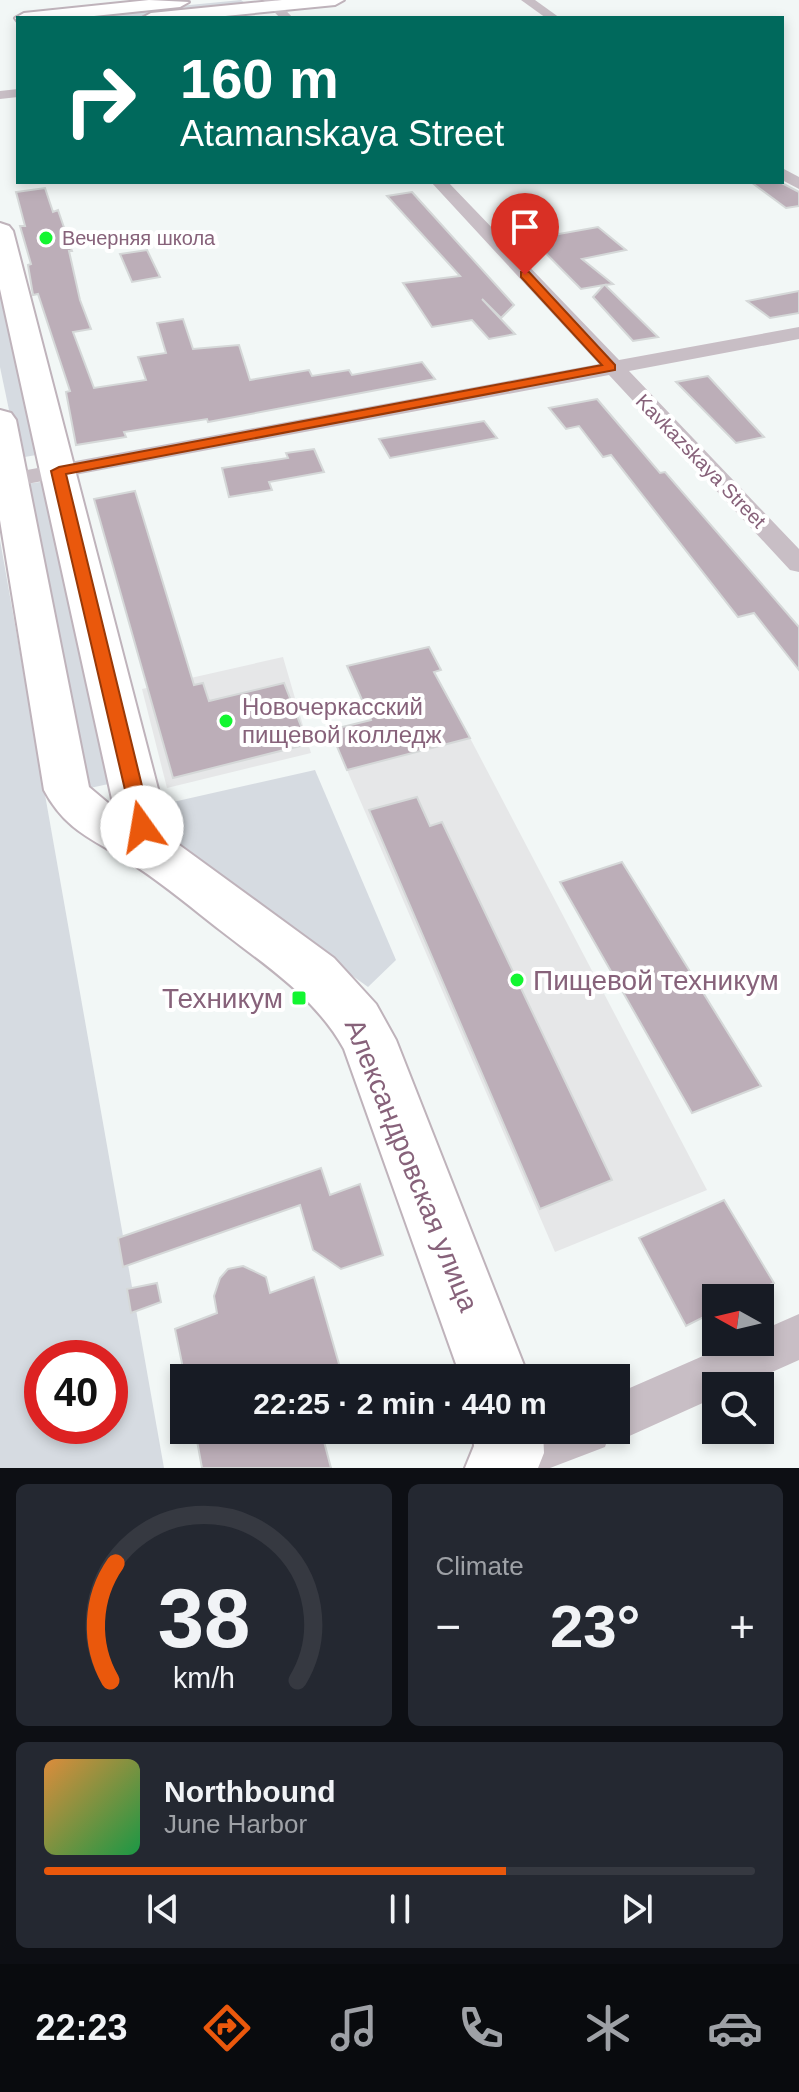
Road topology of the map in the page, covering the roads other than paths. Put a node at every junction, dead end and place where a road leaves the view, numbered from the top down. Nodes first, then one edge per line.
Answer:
1 (207, 0) edge
2 (335, 0) edge
3 (527, 0) edge
4 (277, 8) edge
5 (80, 16) edge
6 (176, 16) edge
7 (551, 16) edge
8 (441, 184) edge
9 (0, 231) edge
10 (799, 333) edge
11 (611, 367) junction
12 (0, 420) edge
13 (59, 471) junction
14 (6, 481) edge
15 (799, 564) edge
16 (152, 851) junction
17 (799, 1337) edge
18 (490, 1364) edge
19 (630, 1412) edge
20 (550, 1444) edge
21 (505, 1450) edge

1 - 5 street
2 - 4 street
3 - 7 street
4 - 6 street
8 - 11 street, Kavkazskaya Street
9 - 13 street
10 - 11 street
11 - 13 street
11 - 15 street, Kavkazskaya Street
12 - 14 street, Александровская улица
13 - 14 street
13 - 16 street
14 - 16 street, Александровская улица
16 - 18 street, Александровская улица
17 - 19 street
20 - 21 street

